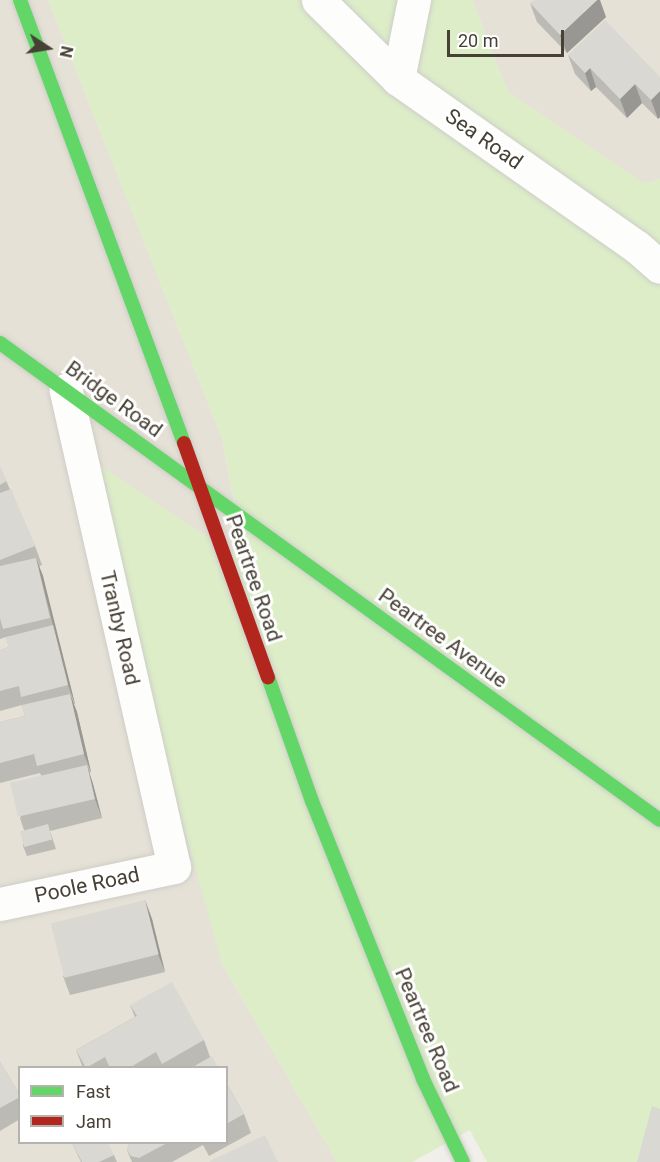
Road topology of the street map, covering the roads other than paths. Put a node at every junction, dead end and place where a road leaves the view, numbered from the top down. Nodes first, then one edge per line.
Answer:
1 (20, 0) edge
2 (318, 0) edge
3 (414, 0) edge
4 (398, 79) junction
5 (660, 267) edge
6 (0, 343) edge
7 (66, 390) junction
8 (202, 489) junction
9 (660, 820) edge
10 (174, 867) joint
11 (0, 904) edge
12 (463, 1162) edge

1 - 8 street, Peartree Road
2 - 4 street, Sea Road
3 - 4 street
4 - 5 street, Sea Road
6 - 7 street, Bridge Road
7 - 8 street, Bridge Road
7 - 10 street, Tranby Road
8 - 9 street, Peartree Avenue
8 - 12 street, Peartree Road
10 - 11 street, Poole Road

